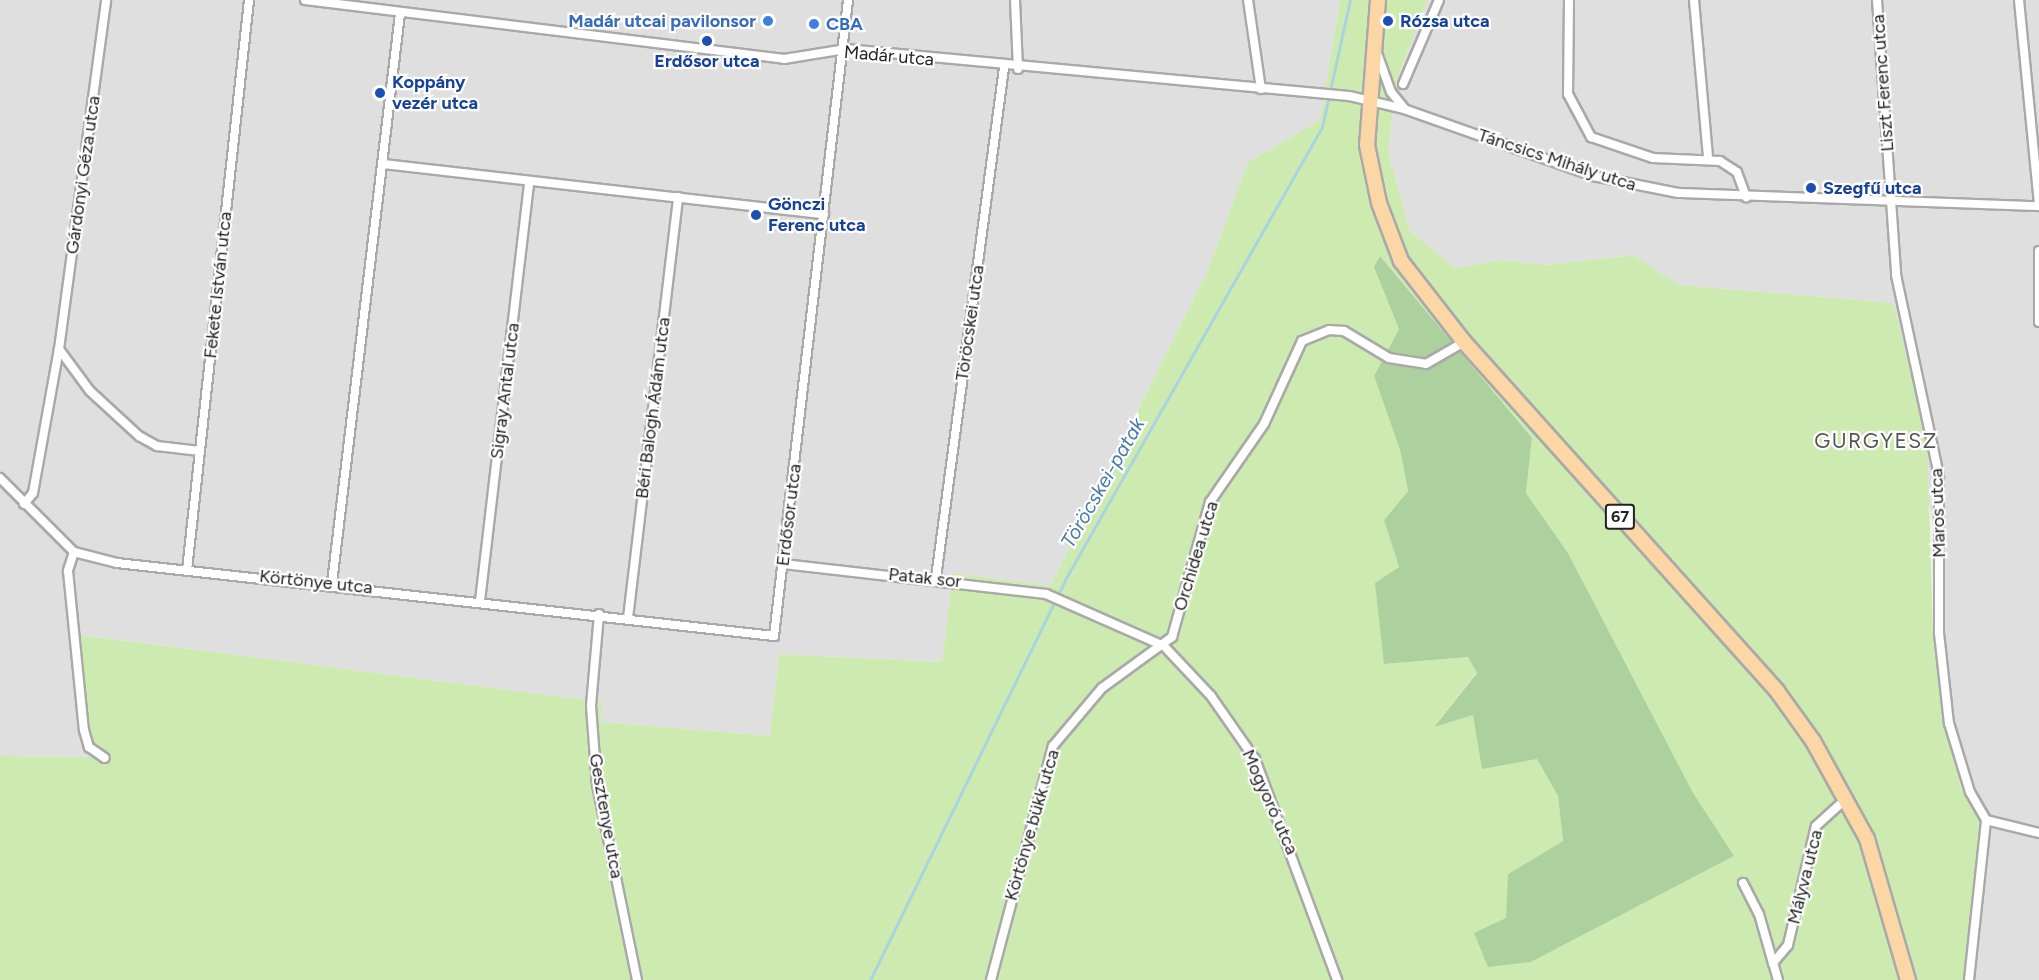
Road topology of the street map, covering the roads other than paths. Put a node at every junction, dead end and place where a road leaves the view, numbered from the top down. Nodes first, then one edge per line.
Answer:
1 (106, 0) edge
2 (249, 0) edge
3 (305, 0) edge
4 (848, 0) edge
5 (1015, 0) edge
6 (1248, 0) edge
7 (1378, 0) edge
8 (1439, 0) edge
9 (1569, 0) edge
10 (1694, 0) edge
11 (1877, 0) edge
12 (2019, 0) edge
13 (400, 14) junction
14 (1373, 37) junction
15 (846, 49) junction
16 (1004, 68) junction
17 (1018, 69) junction
18 (1403, 84) dead end
19 (1261, 89) junction
20 (1367, 99) junction
21 (1404, 109) junction
22 (1708, 158) junction
23 (383, 164) junction
24 (529, 180) junction
25 (678, 197) junction
26 (1746, 197) junction
27 (1891, 202) junction
28 (2039, 205) edge
29 (824, 214) junction
30 (2039, 251) edge
31 (2039, 322) edge
32 (1464, 342) junction
33 (59, 349) junction
34 (200, 451) junction
35 (0, 478) edge
36 (24, 504) junction
37 (74, 552) junction
38 (783, 564) junction
39 (187, 570) junction
40 (936, 578) junction
41 (333, 584) junction
42 (480, 601) junction
43 (599, 614) junction
44 (628, 618) junction
45 (774, 636) joint
46 (1164, 646) junction
47 (105, 758) dead end
48 (1847, 797) junction
49 (1986, 820) junction
50 (2039, 833) edge
51 (1743, 883) dead end
52 (1773, 963) junction
53 (637, 980) edge
54 (991, 980) edge
55 (1337, 980) edge
56 (1778, 980) edge
57 (1908, 980) edge
58 (1969, 980) edge

1 - 33 street, Gárdonyi Géza utca
2 - 34 street, Fekete István utca
3 - 13 street, Madár utca
4 - 15 street, Erdősor utca
5 - 17 street
6 - 19 street
7 - 14 main road, 67
8 - 18 street
9 - 22 street
10 - 22 street
11 - 27 street, Liszt Ferenc utca
12 - 28 street
13 - 15 street, Madár utca
13 - 23 street
14 - 20 main road, 67
14 - 21 street
15 - 16 street, Madár utca
15 - 29 street, Erdősor utca
16 - 17 street, Madár utca
16 - 40 street, Töröcskei utca
17 - 19 street, Madár utca
19 - 20 street, Madár utca
20 - 21 street, Táncsics Mihály utca
20 - 32 main road, 67
21 - 26 street, Táncsics Mihály utca
22 - 26 street
23 - 24 street
23 - 41 street
24 - 25 street
24 - 42 street, Sigray Antal utca
25 - 29 street
25 - 44 street, Béri Balogh Ádám utca
26 - 27 street, Táncsics Mihály utca
27 - 28 street, Táncsics Mihály utca
27 - 49 street, Maros utca
29 - 38 street, Erdősor utca
30 - 31 street
32 - 46 street, Orchidea utca
32 - 48 main road, 67
33 - 34 street
33 - 36 street, Gárdonyi Géza utca
34 - 39 street, Fekete István utca
35 - 36 street
36 - 37 street
37 - 39 street, Körtönye utca
37 - 47 street
38 - 40 street, Patak sor
38 - 45 street, Erdősor utca
39 - 41 street, Körtönye utca
40 - 46 street, Patak sor
41 - 42 street, Körtönye utca
42 - 43 street, Körtönye utca
43 - 44 street, Körtönye utca
43 - 53 street, Gesztenye utca
44 - 45 street, Körtönye utca
46 - 54 street, Körtönye bükk utca
46 - 55 street, Mogyoró utca
48 - 52 street, Mályva utca
48 - 57 main road, 67
49 - 50 street
49 - 58 street
51 - 52 street, Mályva utca
52 - 56 street, Mályva utca

